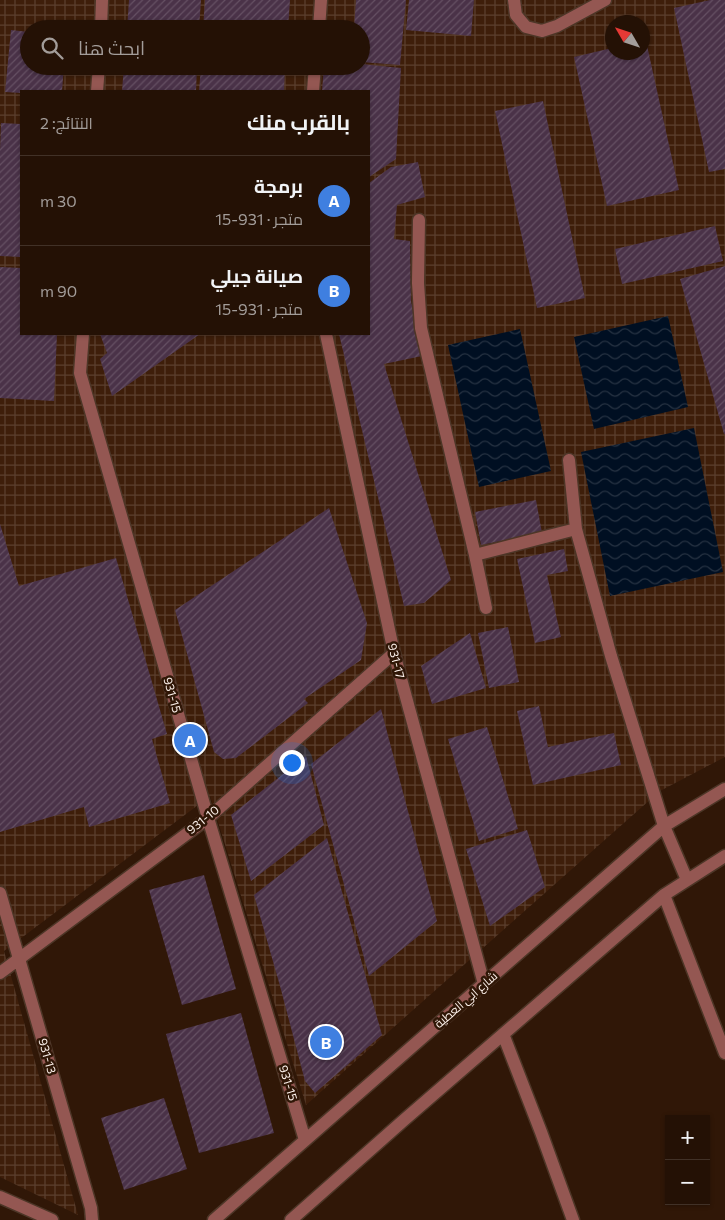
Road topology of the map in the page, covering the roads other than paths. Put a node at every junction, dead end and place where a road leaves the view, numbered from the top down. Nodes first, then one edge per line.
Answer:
1 (102, 0) edge
2 (321, 0) edge
3 (514, 0) edge
4 (605, 0) edge
5 (101, 20) edge
6 (320, 20) edge
7 (98, 75) edge
8 (314, 75) edge
9 (97, 90) edge
10 (313, 90) edge
11 (418, 220) dead end
12 (83, 335) edge
13 (326, 335) edge
14 (569, 460) dead end
15 (576, 529) junction
16 (476, 556) junction
17 (486, 608) dead end
18 (394, 653) junction
19 (725, 789) edge
20 (208, 818) junction
21 (664, 826) junction
22 (725, 856) edge
23 (687, 880) junction
24 (0, 893) edge
25 (664, 895) junction
26 (20, 959) junction
27 (0, 973) edge
28 (484, 984) junction
29 (503, 1034) junction
30 (725, 1054) edge
31 (305, 1140) junction
32 (0, 1197) edge
33 (52, 1220) edge
34 (92, 1220) edge
35 (214, 1220) edge
36 (291, 1220) edge
37 (573, 1220) edge

1 - 5 street
2 - 6 street
3 - 4 street
7 - 9 street
8 - 10 street
11 - 16 street
12 - 20 street, 931-15
13 - 18 street, 931-17
14 - 15 street
15 - 16 street
15 - 21 street
16 - 17 street
18 - 20 street, 931-10
18 - 28 street, 931-17
19 - 21 street, شارع ابي العطية
20 - 26 street, 931-10
20 - 31 street, 931-15
21 - 23 street
21 - 28 street, شارع ابي العطية
22 - 23 street
23 - 25 street
24 - 26 street, 931-13
25 - 29 street
25 - 30 street
26 - 27 street, 931-10
26 - 34 street, 931-13
28 - 31 street, شارع ابي العطية
29 - 36 street
29 - 37 street
31 - 35 street, شارع ابي العطية
32 - 33 street

